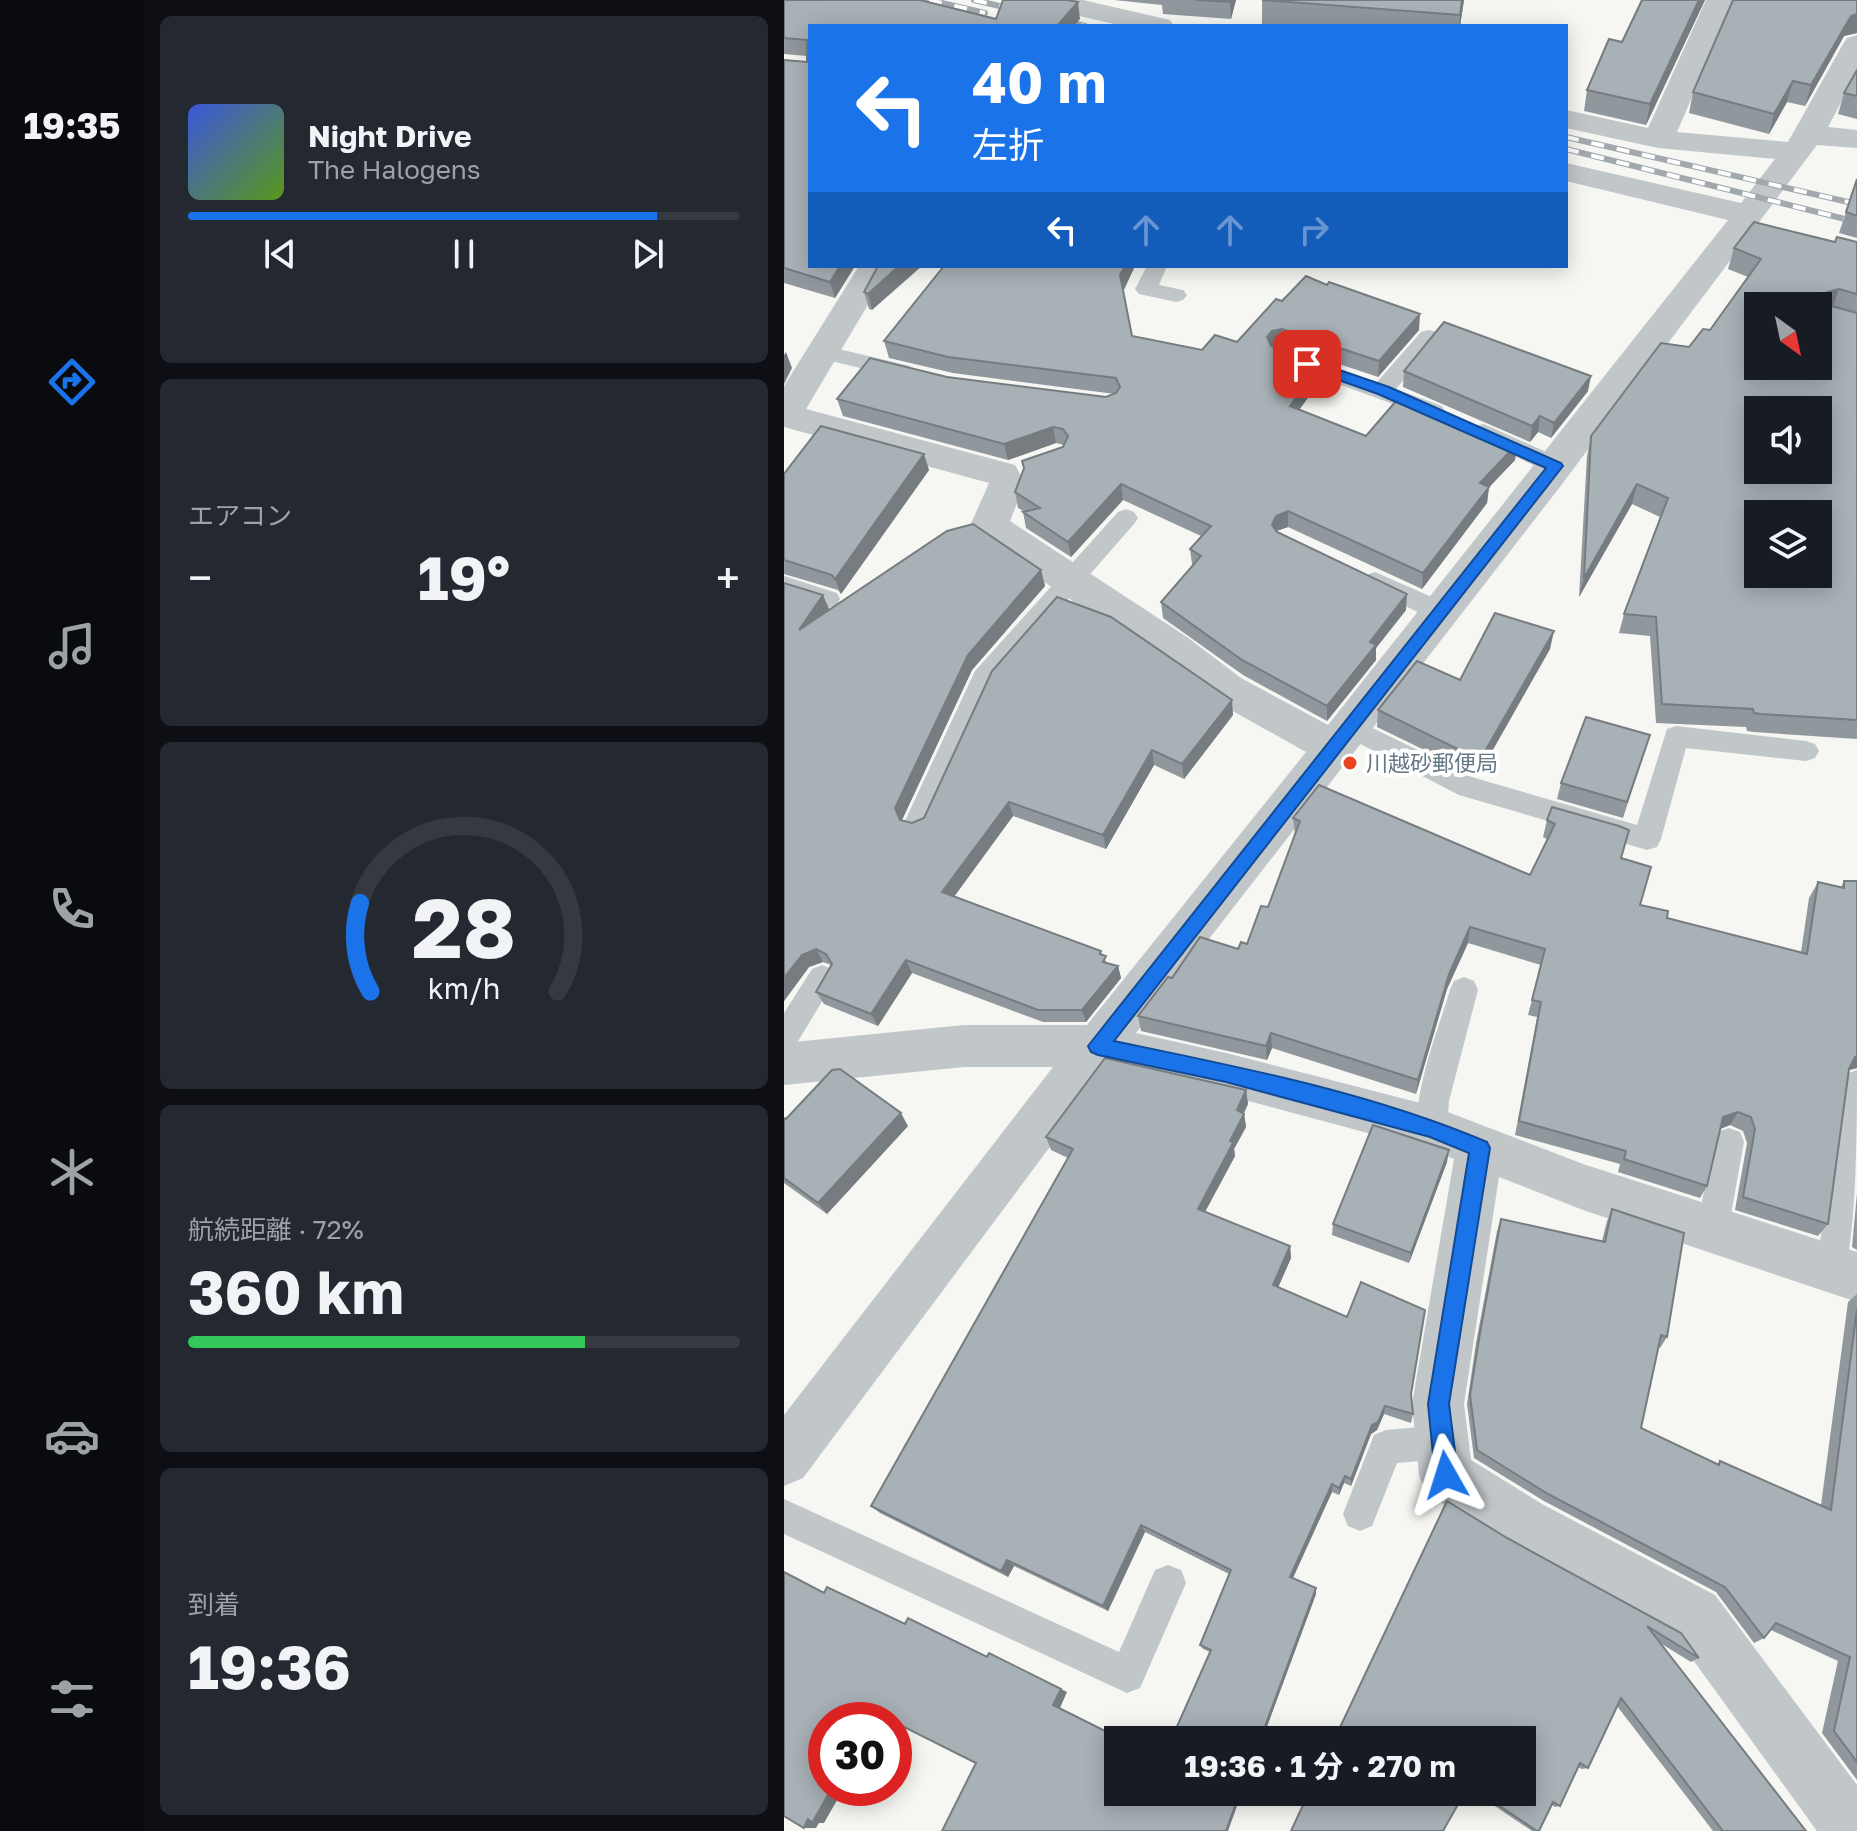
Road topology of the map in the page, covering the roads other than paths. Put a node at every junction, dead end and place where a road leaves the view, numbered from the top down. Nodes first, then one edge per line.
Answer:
1 (1046, 0) edge
2 (1720, 0) edge
3 (1151, 24) edge
4 (1857, 44) edge
5 (1568, 119) edge
6 (1658, 139) junction
7 (1857, 139) edge
8 (1803, 144) junction
9 (1568, 173) edge
10 (1755, 222) junction
11 (874, 268) edge
12 (1156, 268) edge
13 (1176, 295) dead end
14 (1429, 337) edge
15 (822, 352) junction
16 (1281, 355) edge
17 (923, 376) edge
18 (1383, 390) junction
19 (1556, 466) junction
20 (1126, 518) dead end
21 (1357, 572) edge
22 (1070, 579) junction
23 (784, 585) edge
24 (828, 599) dead end
25 (1441, 612) junction
26 (1342, 738) junction
27 (1806, 751) dead end
28 (917, 823) edge
29 (822, 978) edge
30 (1464, 990) dead end
31 (784, 1039) edge
32 (1098, 1046) junction
33 (784, 1064) edge
34 (1857, 1084) edge
35 (1432, 1128) junction
36 (1729, 1142) edge
37 (1480, 1148) junction
38 (1712, 1231) junction
39 (1844, 1274) edge
40 (1443, 1442) junction
41 (784, 1459) edge
42 (1360, 1514) dead end
43 (784, 1516) edge
44 (1168, 1583) dead end
45 (1854, 1831) edge

1 - 3 street
2 - 6 street
4 - 8 street
5 - 6 street
6 - 8 street
7 - 8 street
8 - 10 street
9 - 10 street
10 - 19 street
11 - 15 street
12 - 13 lane
14 - 18 lane
15 - 17 lane
15 - 22 street
16 - 18 lane
18 - 19 lane
19 - 25 street
20 - 22 lane
21 - 25 lane
22 - 26 street
22 - 28 lane
23 - 24 lane
25 - 26 street
26 - 27 lane
26 - 32 street
29 - 31 lane
30 - 35 lane
32 - 33 street
32 - 35 street
32 - 41 street
34 - 39 lane
35 - 37 street
36 - 38 lane
37 - 38 street
37 - 40 street
38 - 39 street
40 - 42 lane
40 - 45 street
43 - 44 lane

